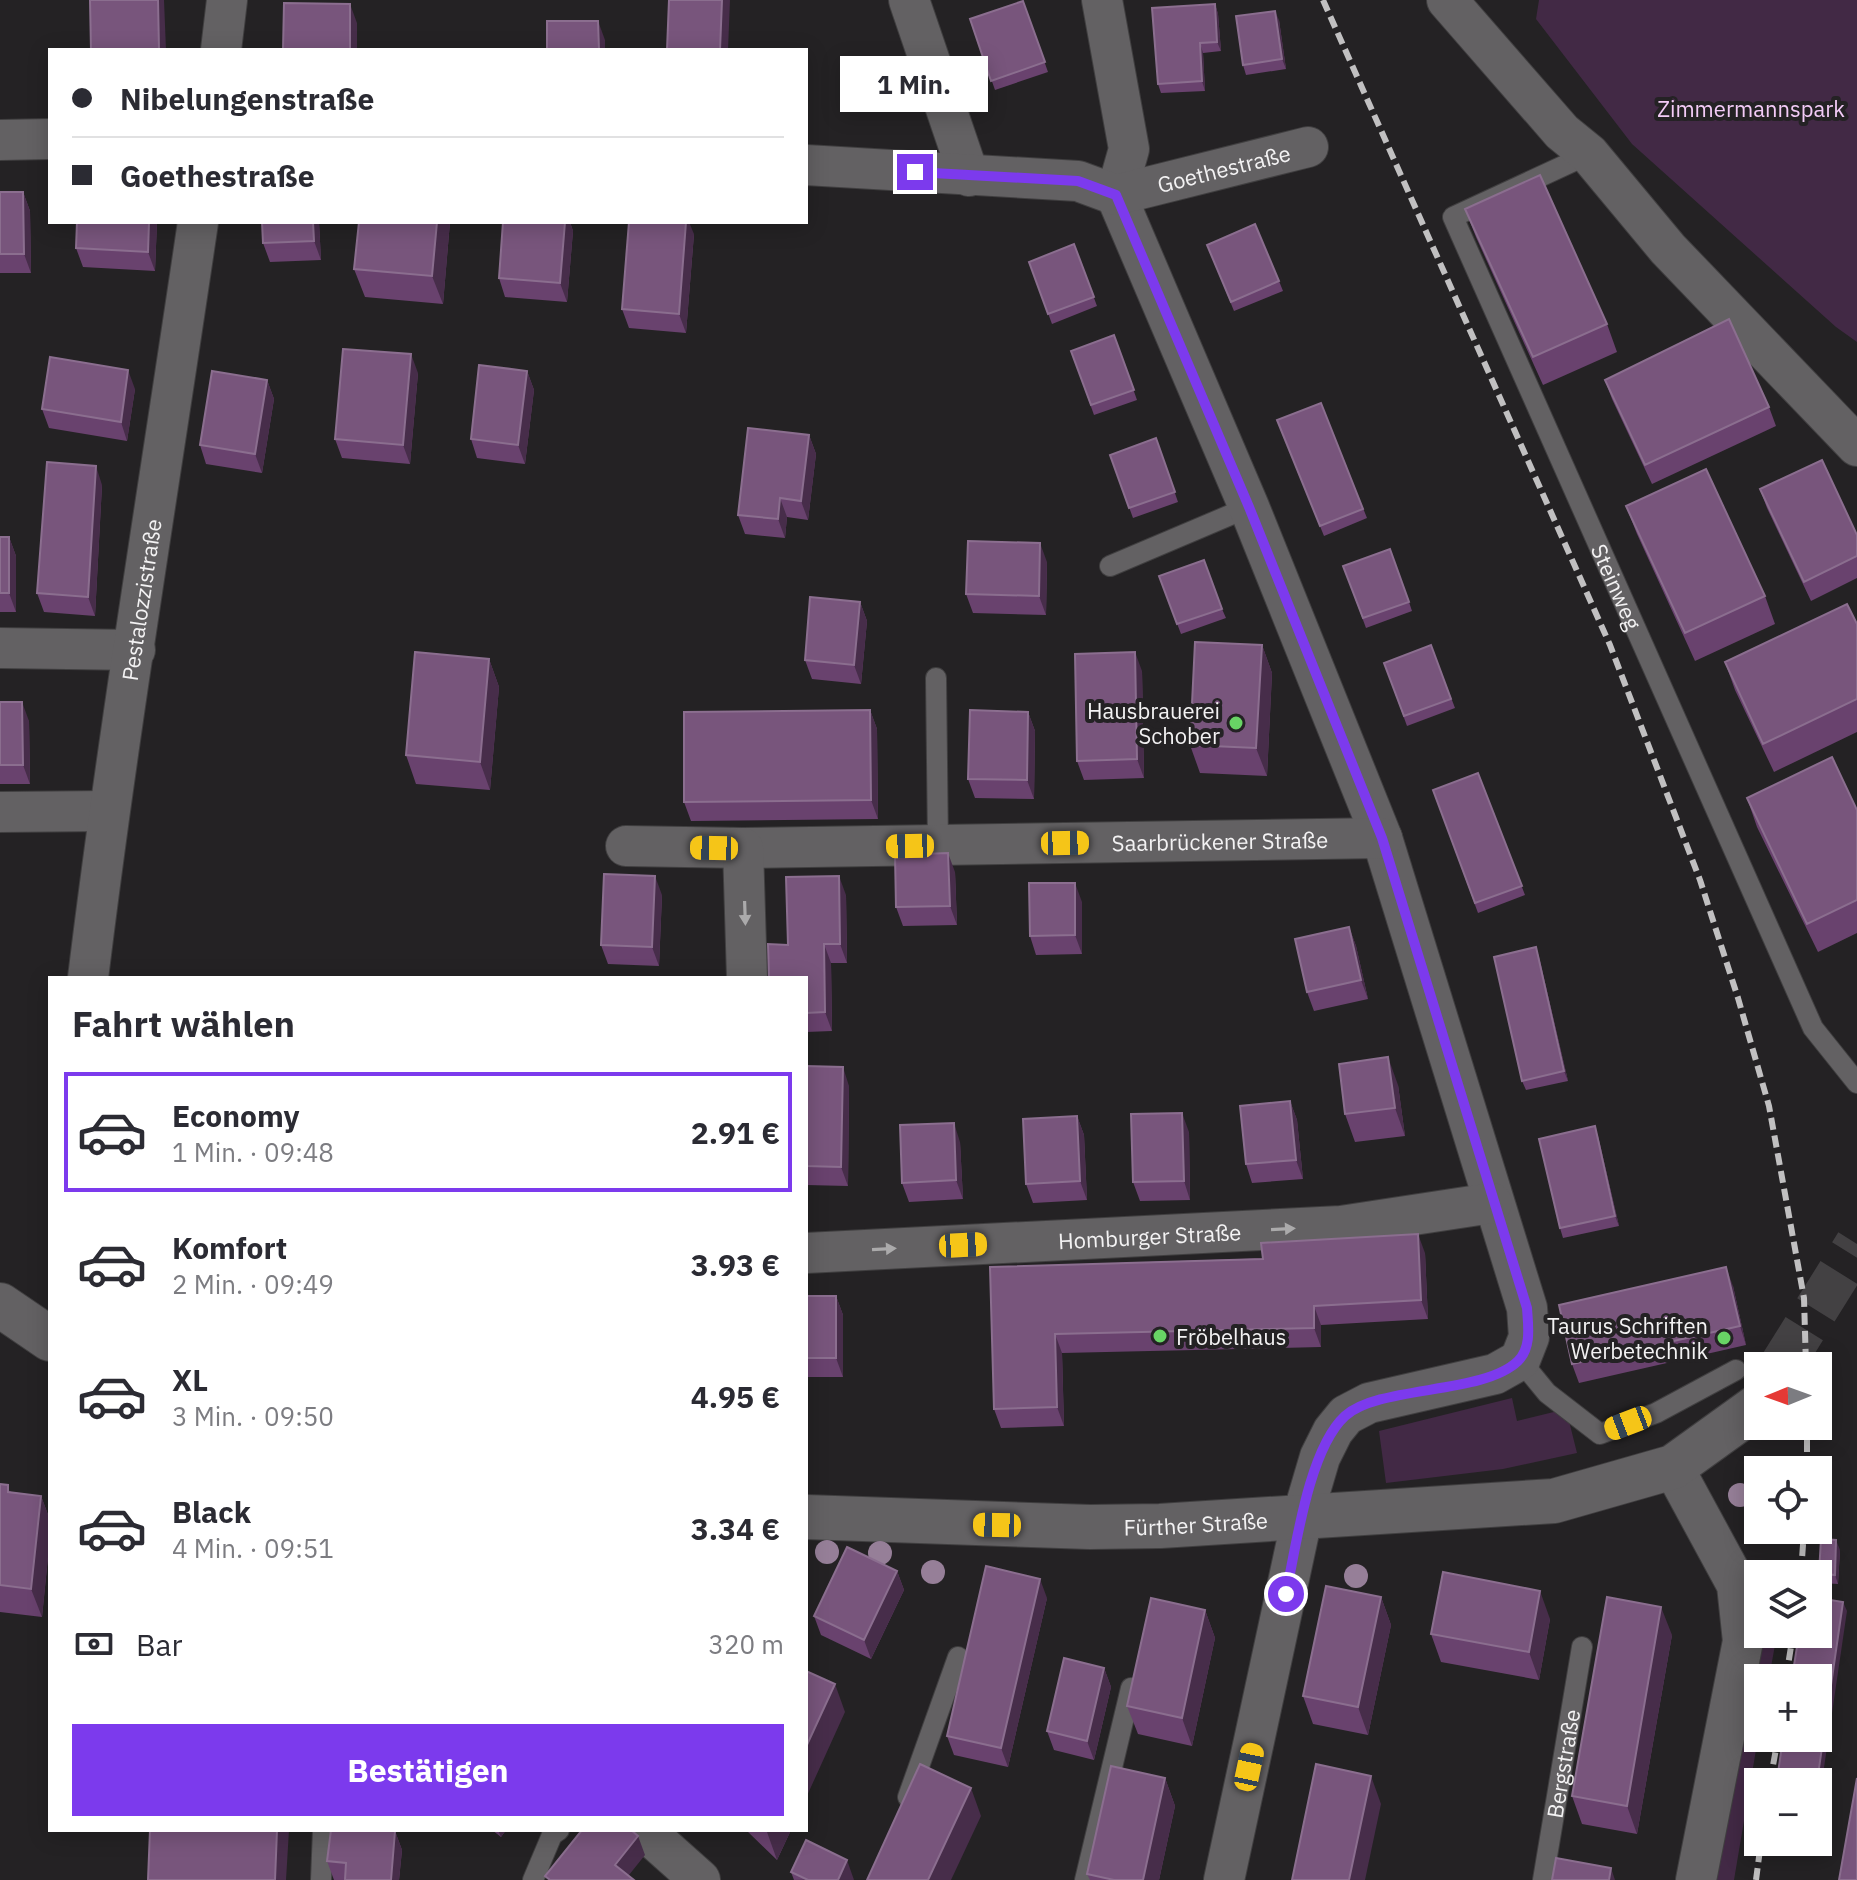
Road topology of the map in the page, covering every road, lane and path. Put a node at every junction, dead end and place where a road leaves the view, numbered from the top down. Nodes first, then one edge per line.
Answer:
1 (227, 0) edge
2 (909, 0) edge
3 (1102, 0) edge
4 (1447, 0) edge
5 (221, 48) edge
6 (48, 139) edge
7 (0, 140) edge
8 (1308, 147) dead end
9 (1589, 154) junction
10 (808, 165) edge
11 (969, 176) junction
12 (1116, 195) junction
13 (198, 224) edge
14 (1857, 446) edge
15 (1249, 507) junction
16 (1110, 566) dead end
17 (0, 648) edge
18 (135, 650) junction
19 (936, 678) dead end
20 (108, 811) junction
21 (0, 812) edge
22 (1382, 838) junction
23 (938, 845) junction
24 (626, 846) dead end
25 (743, 848) junction
26 (88, 976) edge
27 (747, 976) edge
28 (1857, 1083) edge
29 (1492, 1203) junction
30 (808, 1253) edge
31 (0, 1305) edge
32 (48, 1338) edge
33 (1520, 1360) junction
34 (1744, 1389) edge
35 (1744, 1390) edge
36 (1673, 1467) junction
37 (808, 1517) edge
38 (1302, 1518) junction
39 (1582, 1647) dead end
40 (958, 1657) dead end
41 (1131, 1688) edge
42 (899, 1821) edge
43 (323, 1832) edge
44 (556, 1832) edge
45 (646, 1832) edge
46 (321, 1880) edge
47 (533, 1880) edge
48 (700, 1880) edge
49 (1085, 1880) edge
50 (1224, 1880) edge
51 (1543, 1880) edge
52 (1696, 1880) edge

1 - 5 street
2 - 11 street
3 - 12 street
4 - 9 street
6 - 7 street
8 - 12 street, Goethestraße
9 - 14 street
9 - 28 lane, Steinweg
10 - 11 street
11 - 12 street
12 - 15 street
13 - 18 street, Pestalozzistraße
15 - 16 lane
15 - 22 street
17 - 18 street
18 - 20 street, Pestalozzistraße
19 - 23 lane
20 - 21 street
20 - 26 street, Pestalozzistraße
22 - 23 street, Saarbrückener Straße
22 - 29 street
23 - 25 street, Saarbrückener Straße
24 - 25 street, Saarbrückener Straße
25 -> 27 street
30 -> 29 street, Homburger Straße
29 - 33 street
31 - 32 main road
33 - 34 lane
33 - 38 street
35 - 36 main road, Fürther Straße
36 - 38 main road, Fürther Straße
36 - 52 street
37 - 38 main road, Fürther Straße
38 - 50 street
39 - 51 lane, Bergstraße
40 - 42 lane
41 - 49 lane
43 - 46 lane
44 - 47 lane
45 - 48 street

